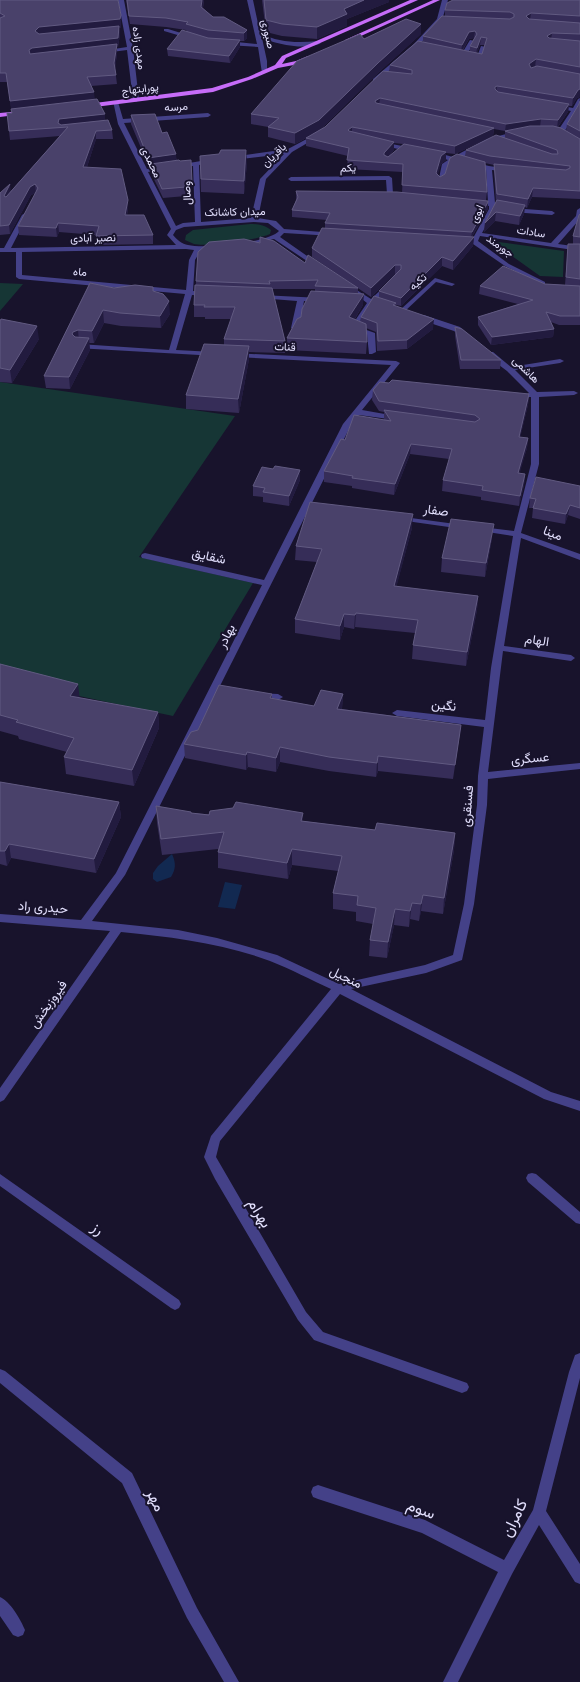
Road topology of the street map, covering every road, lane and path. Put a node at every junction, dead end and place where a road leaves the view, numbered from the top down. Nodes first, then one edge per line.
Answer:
1 (121, 0) edge
2 (250, 0) edge
3 (255, 0) edge
4 (415, 0) edge
5 (437, 0) edge
6 (445, 0) edge
7 (439, 20) junction
8 (446, 20) edge
9 (127, 30) junction
10 (166, 30) edge
11 (119, 31) edge
12 (258, 34) junction
13 (201, 40) edge
14 (472, 41) edge
15 (223, 43) edge
16 (318, 43) junction
17 (340, 44) edge
18 (416, 45) junction
19 (261, 46) junction
20 (423, 47) edge
21 (483, 47) edge
22 (130, 48) junction
23 (100, 52) edge
24 (457, 54) edge
25 (464, 55) junction
26 (312, 56) edge
27 (277, 66) junction
28 (264, 72) junction
29 (381, 75) junction
30 (388, 76) edge
31 (370, 86) edge
32 (136, 100) junction
33 (580, 100) edge
34 (115, 102) junction
35 (551, 106) edge
36 (77, 107) edge
37 (574, 110) junction
38 (31, 112) edge
39 (0, 115) edge
40 (208, 115) dead end
41 (121, 122) junction
42 (113, 124) dead end
43 (490, 132) edge
44 (526, 132) edge
45 (322, 133) edge
46 (505, 135) junction
47 (494, 139) junction
48 (373, 142) edge
49 (509, 144) edge
50 (580, 144) edge
51 (290, 151) junction
52 (416, 151) edge
53 (424, 152) edge
54 (455, 158) junction
55 (228, 159) edge
56 (220, 160) edge
57 (196, 163) junction
58 (489, 168) junction
59 (512, 170) edge
60 (144, 171) junction
61 (291, 179) dead end
62 (440, 182) edge
63 (382, 194) edge
64 (469, 202) edge
65 (492, 204) junction
66 (28, 210) edge
67 (552, 213) dead end
68 (580, 214) edge
69 (254, 220) junction
70 (198, 223) junction
71 (174, 229) junction
72 (282, 231) junction
73 (478, 234) junction
74 (344, 235) edge
75 (275, 237) junction
76 (452, 240) edge
77 (475, 242) junction
78 (552, 246) junction
79 (187, 247) junction
80 (198, 249) junction
81 (3, 250) edge
82 (580, 250) edge
83 (19, 251) junction
84 (326, 272) edge
85 (392, 281) edge
86 (452, 284) dead end
87 (345, 285) edge
88 (548, 285) edge
89 (189, 293) junction
90 (212, 294) edge
91 (250, 297) edge
92 (301, 299) junction
93 (332, 301) edge
94 (355, 302) edge
95 (370, 302) junction
96 (403, 311) junction
97 (296, 328) edge
98 (474, 342) edge
99 (79, 346) edge
100 (486, 351) edge
101 (172, 352) junction
102 (372, 352) dead end
103 (560, 361) dead end
104 (396, 363) joint
105 (510, 369) junction
106 (574, 393) dead end
107 (521, 395) edge
108 (535, 395) junction
109 (357, 412) junction
110 (404, 419) edge
111 (391, 517) edge
112 (517, 534) junction
113 (145, 556) dead end
114 (580, 557) edge
115 (267, 582) junction
116 (499, 648) junction
117 (571, 658) dead end
118 (249, 695) edge
119 (278, 697) dead end
120 (397, 713) dead end
121 (489, 724) junction
122 (580, 766) edge
123 (483, 776) junction
124 (0, 918) edge
125 (84, 924) junction
126 (118, 928) junction
127 (338, 988) junction
128 (0, 1097) edge
129 (580, 1106) edge
130 (0, 1178) edge
131 (532, 1178) dead end
132 (580, 1219) edge
133 (176, 1304) dead end
134 (580, 1359) edge
135 (0, 1375) edge
136 (462, 1387) dead end
137 (318, 1492) dead end
138 (539, 1512) junction
139 (507, 1569) junction
140 (580, 1577) edge
141 (0, 1604) edge
142 (18, 1630) dead end
143 (232, 1682) edge
144 (450, 1682) edge

1 - 9 street, مهدی زاده
2 - 3 street
2 - 12 street, صبوری
4 - 16 main road, پورابتهاج
5 - 17 main road
6 - 7 street
7 - 8 street
7 - 18 street
9 - 11 street
9 - 22 street, مهدی زاده
10 - 13 street
12 - 16 street
12 - 19 street, صبوری
14 - 25 street
15 - 19 street
16 - 27 main road, پورابتهاج
18 - 20 street
18 - 29 street
19 - 28 street, صبوری
21 - 25 street
22 - 23 street
22 - 32 street, مهدی زاده
24 - 25 street
26 - 27 main road, پورابتهاج
27 - 28 main road, پورابتهاج
28 - 32 main road, پورابتهاج
29 - 30 street
29 - 31 street
32 - 34 main road, پورابتهاج
33 - 37 street
34 - 36 main road, پورابتهاج
34 - 41 street, محمدی
35 - 37 street
37 - 50 street
38 - 39 main road
40 - 41 street, مرسه
41 - 42 street, مرسه
41 - 60 street, محمدی
43 - 46 street
44 - 46 street
45 - 51 street, باقریان
46 - 47 street
47 - 49 street
47 - 54 street
48 - 52 street
51 - 55 street
51 - 69 street, باقریان
53 - 54 street
54 - 58 street
54 - 62 street
56 - 57 street
57 - 60 street
57 - 70 street, وصال
58 - 59 street
58 - 65 street, ابوی
60 - 71 street, محمدی
61 - 63 street, یکم
64 - 65 street
65 - 67 street
65 - 73 street, ابوی
66 - 81 street
68 - 78 street
69 - 70 street, میدان کاشانک
69 - 72 street, میدان کاشانک
70 - 71 street, میدان کاشانک
71 - 79 street
72 - 74 street
72 - 75 street
73 - 77 street, ابوی
73 - 78 street, سادات
75 - 80 street
75 - 84 street
76 - 77 street, جورمند
77 - 88 street, جورمند
78 - 82 street, سادات
79 - 80 street
79 - 83 street, نصیر آبادی
80 - 89 street
81 - 83 street, نصیر آبادی
83 - 89 street, ماه
85 - 95 street
86 - 96 street, تکیه
87 - 95 street
89 - 90 street
89 - 101 street
91 - 92 street
92 - 93 street
92 - 97 street
94 - 95 street
95 - 96 street
95 - 102 street
96 - 98 street
99 - 101 street, قنات
100 - 105 street, هاشمی
101 - 104 street, قنات
103 - 105 street
104 - 109 street, بهادر
105 - 108 street, هاشمی
106 - 108 street
107 - 108 street
108 - 112 street, هاشمی
109 - 110 street
109 - 115 street, بهادر
111 - 112 street, صفار
112 - 114 street, مینا
112 - 116 street, فسنقری
113 - 115 street, شقایق
115 - 125 street, بهادر
116 - 117 street, الهام
116 - 121 street, فسنقری
118 - 119 street
120 - 121 street, نگین
121 - 123 street, فسنقری
122 - 123 street, عسگری
123 - 127 street, فسنقری
124 - 125 street, حیدری راد
125 - 126 street, منجیل
126 - 127 street, منجیل
126 - 128 street, فیروزبخش
127 - 129 street, منجیل
127 - 136 street, بهرام
130 - 133 street, رز
131 - 132 street
134 - 138 street, کامران
135 - 143 street, مهر
137 - 139 street, سوم
138 - 139 street, کامران
138 - 140 street
139 - 144 street, کامران
141 - 142 street

